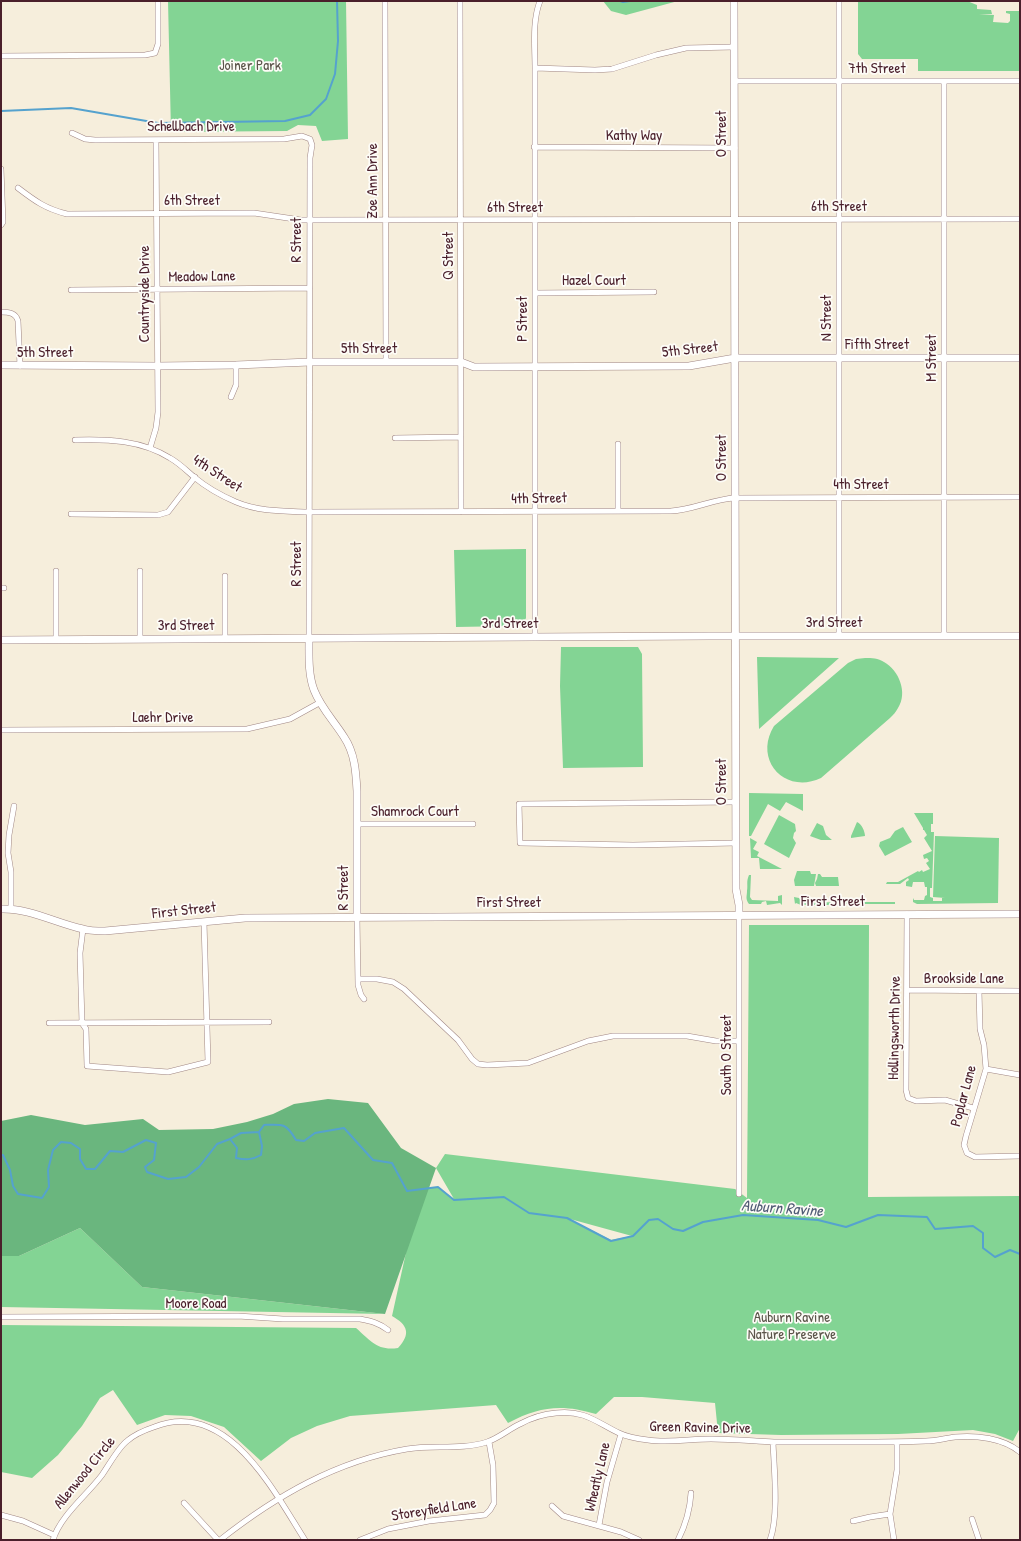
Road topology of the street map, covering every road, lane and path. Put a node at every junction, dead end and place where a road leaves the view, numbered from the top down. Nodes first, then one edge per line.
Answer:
1 (158, 1) edge
2 (385, 1) edge
3 (460, 1) edge
4 (540, 1) edge
5 (734, 1) edge
6 (839, 1) edge
7 (734, 47) junction
8 (1, 56) edge
9 (534, 68) junction
10 (734, 81) junction
11 (839, 81) junction
12 (944, 81) junction
13 (1020, 81) edge
14 (72, 133) dead end
15 (310, 139) joint
16 (156, 140) junction
17 (534, 147) junction
18 (734, 148) junction
19 (1, 169) edge
20 (18, 188) dead end
21 (156, 214) junction
22 (735, 219) junction
23 (839, 219) junction
24 (1020, 219) edge
25 (310, 220) junction
26 (386, 220) junction
27 (460, 220) junction
28 (534, 220) junction
29 (944, 220) junction
30 (1, 226) edge
31 (310, 288) junction
32 (157, 289) junction
33 (71, 290) dead end
34 (654, 292) dead end
35 (534, 293) junction
36 (1, 312) edge
37 (735, 358) junction
38 (839, 358) junction
39 (944, 358) junction
40 (1020, 358) edge
41 (310, 362) junction
42 (386, 362) junction
43 (461, 362) junction
44 (1, 365) edge
45 (236, 365) junction
46 (20, 366) junction
47 (157, 366) junction
48 (534, 366) junction
49 (231, 397) dead end
50 (461, 437) junction
51 (395, 438) dead end
52 (75, 440) dead end
53 (618, 444) dead end
54 (150, 448) junction
55 (195, 477) junction
56 (839, 497) junction
57 (944, 497) junction
58 (1020, 497) edge
59 (735, 498) junction
60 (618, 510) junction
61 (534, 511) junction
62 (310, 512) junction
63 (461, 512) junction
64 (71, 514) dead end
65 (140, 570) dead end
66 (56, 571) dead end
67 (225, 576) dead end
68 (735, 636) junction
69 (839, 636) junction
70 (944, 636) junction
71 (1020, 636) edge
72 (535, 637) junction
73 (309, 638) junction
74 (140, 639) junction
75 (225, 639) junction
76 (1, 640) edge
77 (56, 640) junction
78 (319, 703) junction
79 (1, 730) edge
80 (735, 802) junction
81 (14, 806) dead end
82 (357, 824) junction
83 (473, 824) dead end
84 (736, 843) junction
85 (1, 909) edge
86 (11, 909) junction
87 (907, 914) junction
88 (1020, 914) edge
89 (739, 915) junction
90 (357, 917) junction
91 (204, 922) junction
92 (84, 929) junction
93 (358, 979) junction
94 (907, 990) junction
95 (979, 990) junction
96 (1020, 991) edge
97 (364, 999) dead end
98 (82, 1022) junction
99 (269, 1022) dead end
100 (49, 1023) dead end
101 (206, 1023) junction
102 (739, 1041) junction
103 (986, 1069) junction
104 (1020, 1075) edge
105 (973, 1108) junction
106 (1020, 1156) edge
107 (739, 1194) dead end
108 (1, 1317) edge
109 (388, 1330) dead end
110 (621, 1434) junction
111 (488, 1442) junction
112 (773, 1442) junction
113 (897, 1442) junction
114 (1020, 1452) edge
115 (691, 1493) dead end
116 (278, 1498) junction
117 (184, 1503) dead end
118 (552, 1506) dead end
119 (890, 1514) junction
120 (1, 1515) edge
121 (972, 1519) dead end
122 (853, 1521) dead end
123 (599, 1525) junction
124 (54, 1538) edge
125 (219, 1540) edge
126 (305, 1540) edge
127 (360, 1540) edge
128 (640, 1540) edge
129 (678, 1540) edge
130 (770, 1540) edge
131 (894, 1540) edge
132 (979, 1540) edge

1 - 8 street
2 - 26 street, Zoe Ann Drive
3 - 27 street, Q Street
4 - 9 street, P Street
5 - 7 street, O Street
6 - 11 street, N Street
7 - 9 street
7 - 10 street, O Street
9 - 17 street, P Street
10 - 11 street, 7th Street
10 - 18 street, O Street
11 - 12 street, 7th Street
11 - 23 street, N Street
12 - 13 street, 7th Street
12 - 29 street, M Street
14 - 16 street, Schellbach Drive
15 - 16 street, Schellbach Drive
15 - 25 street, R Street
16 - 21 street, Countryside Drive
17 - 18 street, Kathy Way
17 - 28 street, P Street
18 - 22 street, O Street
19 - 30 street
20 - 21 street, 6th Street
21 - 25 street, 6th Street
21 - 32 street, Countryside Drive
22 - 23 street, 6th Street
22 - 28 street, 6th Street
22 - 37 street, O Street
23 - 29 street, 6th Street
23 - 38 street, N Street
24 - 29 street, 6th Street
25 - 26 street, 6th Street
25 - 31 street, R Street
26 - 27 street, 6th Street
26 - 42 street, Zoe Ann Drive
27 - 28 street, 6th Street
27 - 43 street, Q Street
28 - 35 street, P Street
29 - 39 street, M Street
31 - 32 street, Meadow Lane
31 - 41 street, R Street
32 - 33 street, Meadow Lane
32 - 47 street, Countryside Drive
34 - 35 street, Hazel Court
35 - 48 street, P Street
36 - 46 street
37 - 38 street, Fifth Street
37 - 48 street, 5th Street
37 - 59 street, O Street
38 - 39 street, Fifth Street
38 - 56 street, N Street
39 - 40 street, Fifth Street
39 - 57 street, M Street
41 - 42 street, 5th Street
41 - 45 street, 5th Street
41 - 62 street, R Street
42 - 43 street, 5th Street
43 - 48 street, 5th Street
43 - 50 street, Q Street
44 - 46 street, 5th Street
45 - 47 street, 5th Street
45 - 49 street
46 - 47 street, 5th Street
47 - 54 street, Countryside Drive
48 - 61 street, P Street
50 - 51 street
50 - 63 street, Q Street
52 - 54 street, 4th Street
53 - 60 street
54 - 55 street, 4th Street
55 - 62 street, 4th Street
55 - 64 street
56 - 57 street, 4th Street
56 - 59 street, 4th Street
56 - 69 street, N Street
57 - 58 street, 4th Street
57 - 70 street, M Street
59 - 60 street, 4th Street
59 - 68 street, O Street
60 - 61 street, 4th Street
61 - 63 street, 4th Street
61 - 72 street, P Street
62 - 63 street, 4th Street
62 - 73 street, R Street
65 - 74 street
66 - 77 street
67 - 75 street
68 - 69 street, 3rd Street
68 - 72 street, 3rd Street
68 - 80 street, O Street
69 - 70 street, 3rd Street
70 - 71 street, 3rd Street
72 - 73 street, 3rd Street
73 - 75 street, 3rd Street
73 - 78 street, R Street
74 - 75 street, 3rd Street
74 - 77 street, 3rd Street
76 - 77 street, 3rd Street
78 - 79 street, Laehr Drive
78 - 82 street, R Street
80 - 84 street, O Street
80 - 84 street
81 - 86 street
82 - 83 street, Shamrock Court
82 - 90 street, R Street
84 - 89 street, O Street
85 - 86 street, First Street
86 - 92 street, First Street
87 - 88 street, First Street
87 - 89 street, First Street
87 - 94 street, Hollingsworth Drive
89 - 90 street, First Street
89 - 102 street, South O Street
90 - 91 street, First Street
90 - 93 street, R Street
91 - 92 street, First Street
91 - 101 street
92 - 98 street
93 - 97 street, R Street
93 - 102 street
94 - 95 street, Brookside Lane
94 - 105 street, Hollingsworth Drive
95 - 96 street, Brookside Lane
95 - 103 street, Poplar Lane
98 - 100 street
98 - 101 street
98 - 101 street
99 - 101 street
102 - 107 street, South O Street
103 - 104 street
103 - 105 street, Poplar Lane
105 - 106 street, Poplar Lane
108 - 109 street, Moore Road
110 - 111 street, Green Ravine Drive
110 - 112 street, Green Ravine Drive
110 - 123 street, Wheatly Lane
111 - 116 street, Green Ravine Drive
111 - 127 street, Storeyfield Lane
112 - 113 street, Green Ravine Drive
112 - 130 street
113 - 114 street, Green Ravine Drive
113 - 119 street
115 - 129 street
116 - 124 street, Allenwood Circle
116 - 125 street, Green Ravine Drive
116 - 126 street, Allenwood Circle
117 - 125 street
118 - 123 street
119 - 122 street
119 - 131 street
120 - 124 street
121 - 132 street
123 - 128 street

